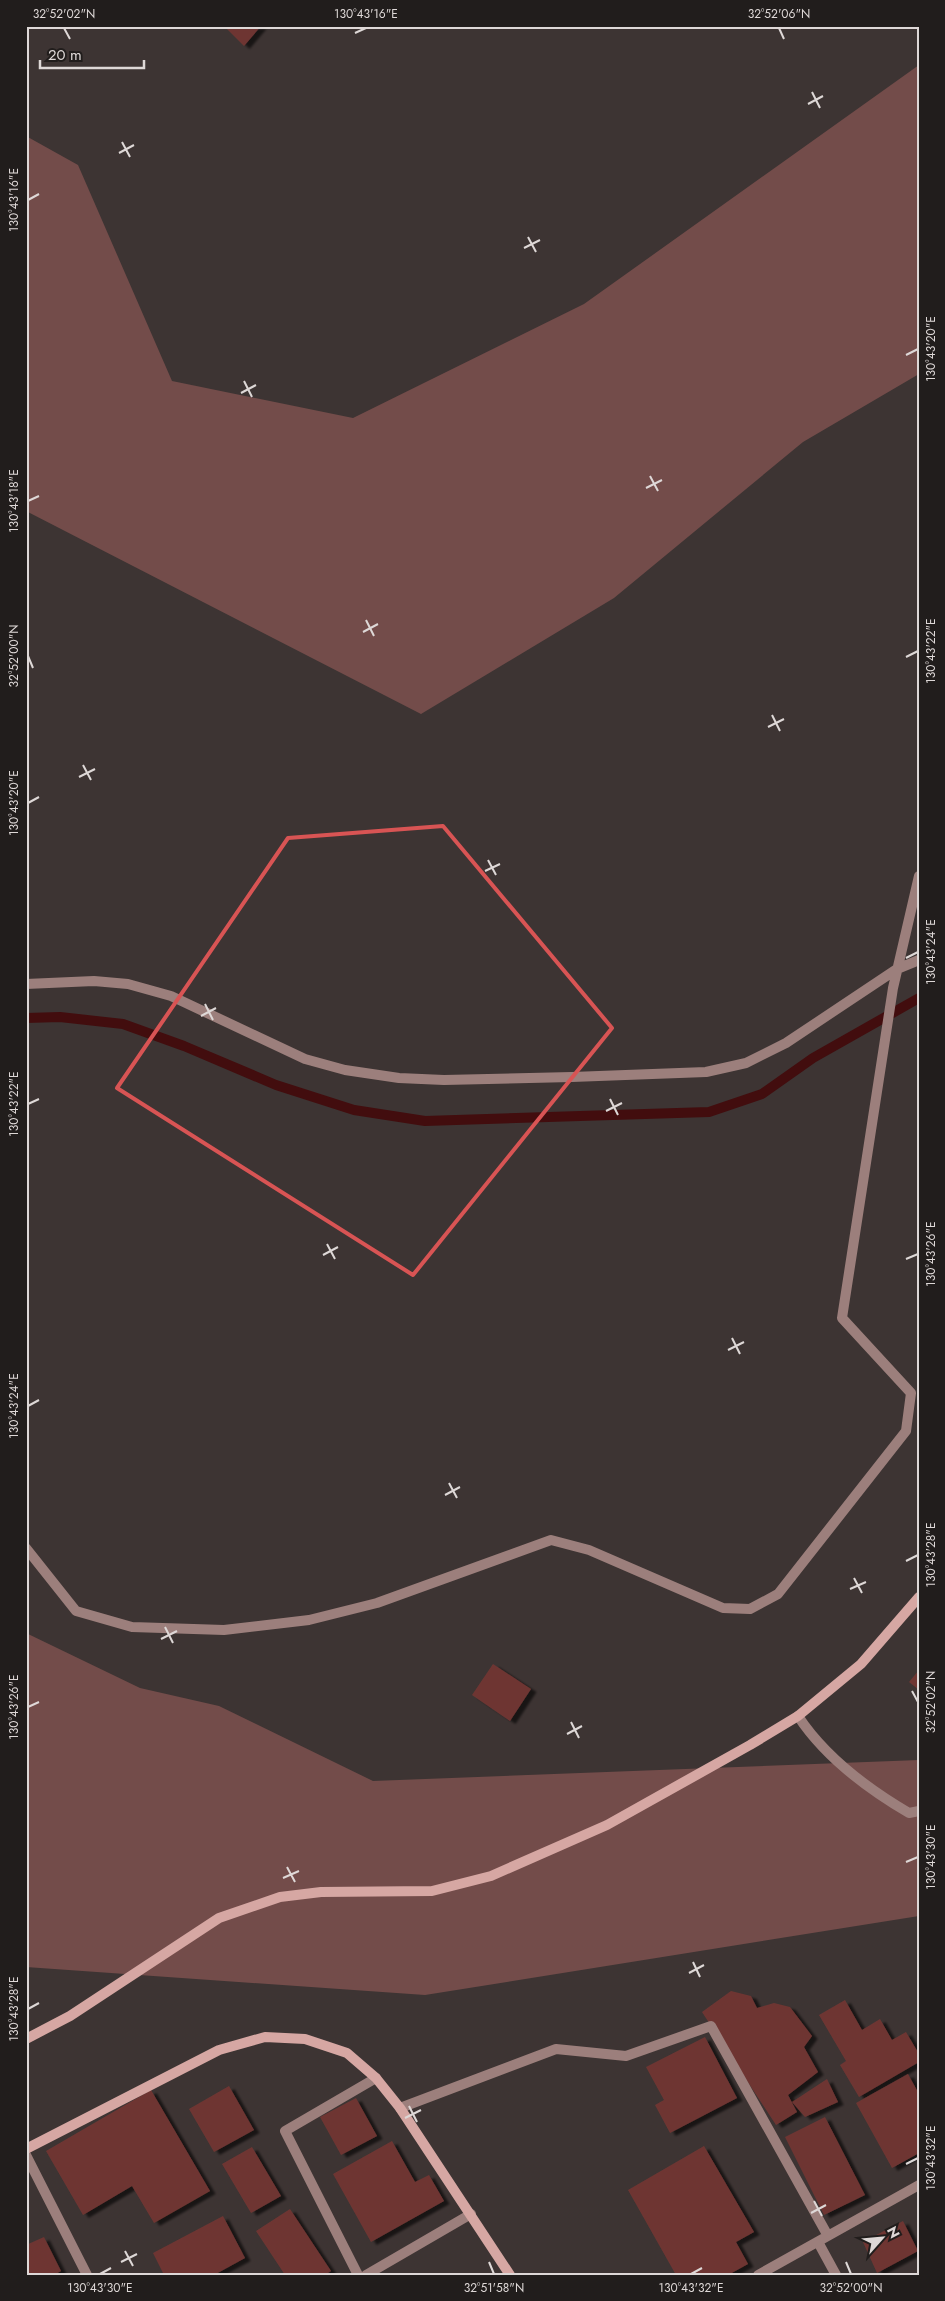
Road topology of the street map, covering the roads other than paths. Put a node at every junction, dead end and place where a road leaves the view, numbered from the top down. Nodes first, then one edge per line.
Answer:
1 (919, 876) edge
2 (919, 960) edge
3 (897, 969) junction
4 (26, 984) edge
5 (26, 1548) edge
6 (919, 1597) edge
7 (798, 1716) junction
8 (919, 1811) edge
9 (26, 2039) edge
10 (376, 2078) junction
11 (400, 2108) junction
12 (26, 2149) edge
13 (26, 2155) edge
14 (919, 2185) edge
15 (471, 2214) junction
16 (828, 2236) junction
17 (818, 2242) junction
18 (87, 2275) edge
19 (358, 2275) edge
20 (366, 2275) edge
21 (510, 2275) edge
22 (758, 2275) edge
23 (836, 2275) edge

1 - 3 street
2 - 3 street
3 - 4 street
3 - 5 street
6 - 7 street
7 - 8 street
7 - 9 street
10 - 11 street
10 - 12 street
10 - 19 street
11 - 15 street
11 - 16 street
13 - 18 street
14 - 16 street
15 - 20 street
15 - 21 street
16 - 17 street
17 - 22 street
17 - 23 street

